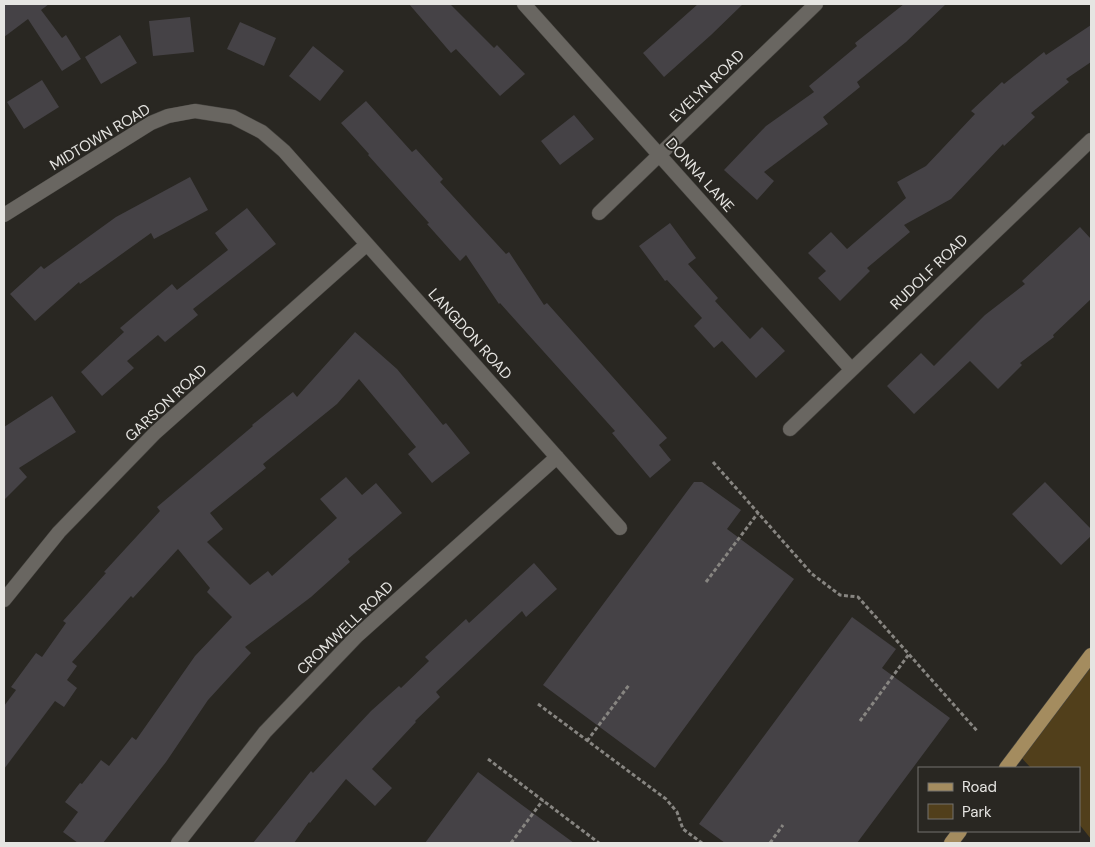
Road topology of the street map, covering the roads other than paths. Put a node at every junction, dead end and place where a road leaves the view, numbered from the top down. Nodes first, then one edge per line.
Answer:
1 (524, 4) edge
2 (809, 6) edge
3 (1091, 140) edge
4 (659, 155) junction
5 (294, 163) joint
6 (599, 213) dead end
7 (4, 215) edge
8 (366, 245) junction
9 (851, 369) junction
10 (790, 429) dead end
11 (557, 458) junction
12 (620, 528) dead end
13 (4, 600) edge
14 (1091, 655) edge
15 (1007, 767) edge
16 (959, 832) edge
17 (178, 843) edge
18 (951, 843) edge

1 - 4 street, DONNA LANE
2 - 4 street, EVELYN ROAD
3 - 9 street, RUDOLF ROAD
4 - 6 street, EVELYN ROAD
4 - 9 street, DONNA LANE
5 - 7 street, MIDTOWN ROAD
5 - 8 street, LANGDON ROAD
8 - 11 street, LANGDON ROAD
8 - 13 street, GARSON ROAD
9 - 10 street, RUDOLF ROAD
11 - 12 street, LANGDON ROAD
11 - 17 street, CROMWELL ROAD
14 - 15 main road
16 - 18 main road

